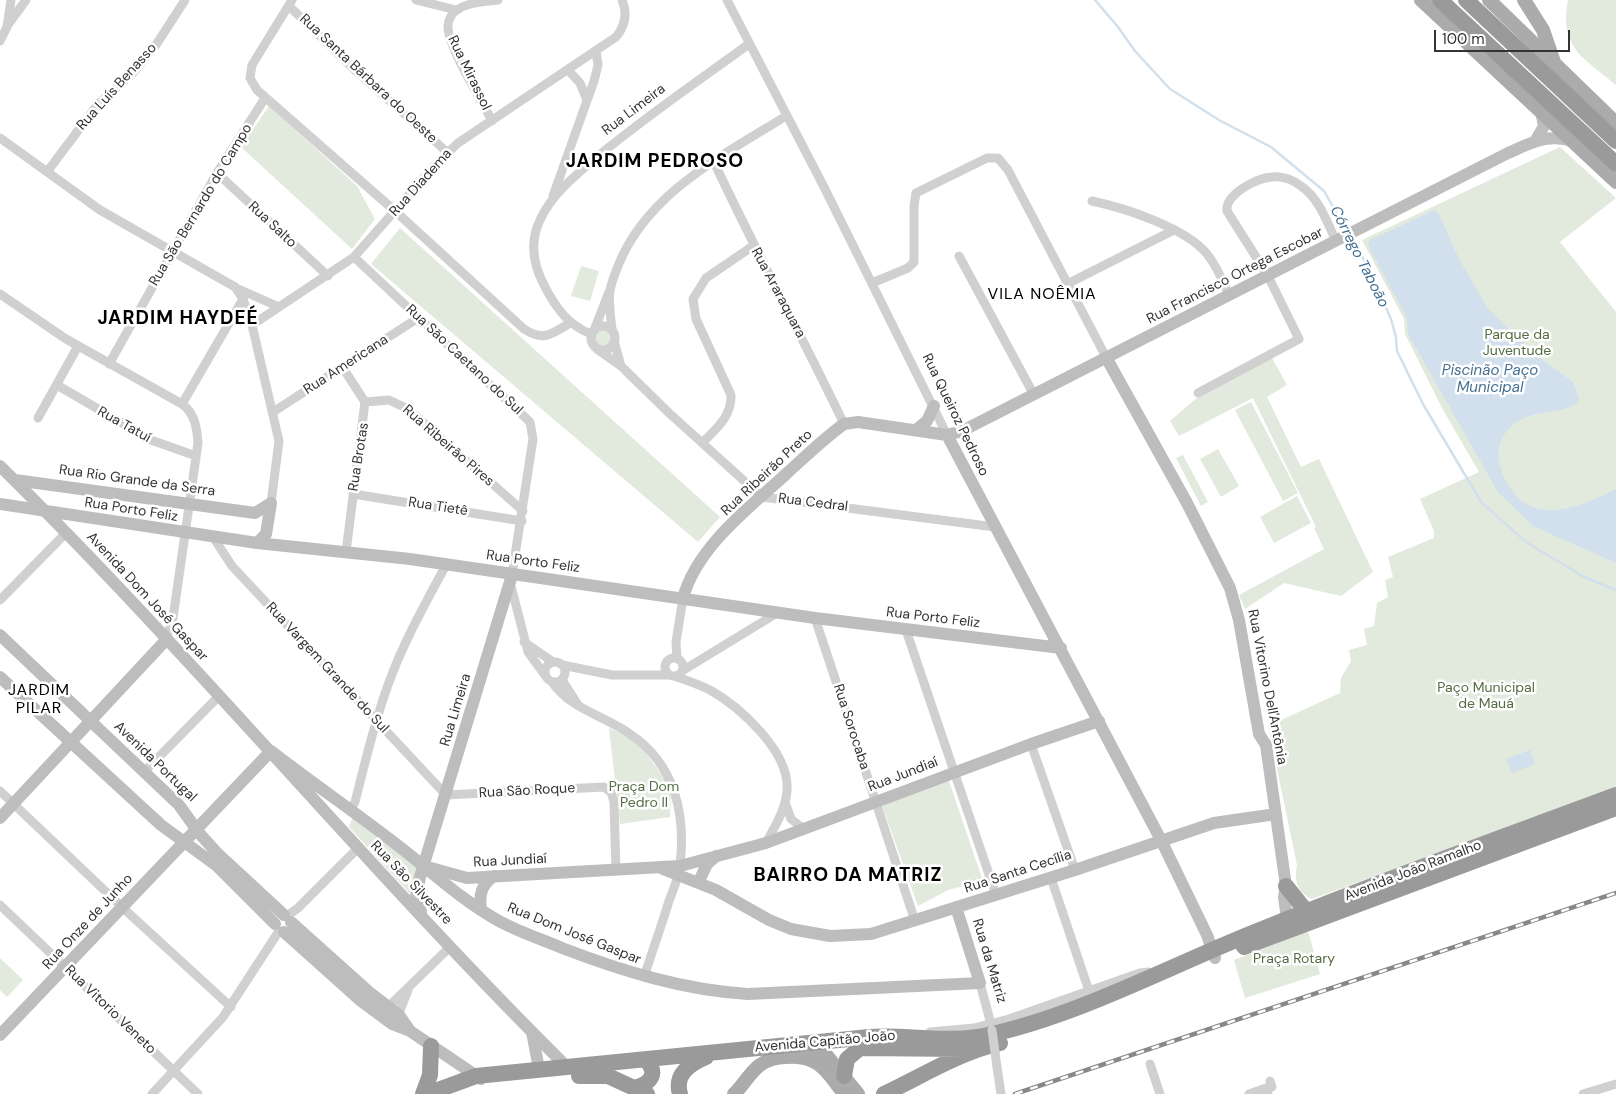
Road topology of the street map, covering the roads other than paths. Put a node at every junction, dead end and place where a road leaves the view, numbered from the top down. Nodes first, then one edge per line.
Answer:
1 (11, 0) edge
2 (26, 0) edge
3 (416, 0) edge
4 (498, 0) edge
5 (622, 0) edge
6 (727, 0) edge
7 (1421, 0) edge
8 (1451, 0) edge
9 (1466, 0) edge
10 (1488, 0) edge
11 (1524, 0) edge
12 (180, 3) edge
13 (291, 3) edge
14 (1439, 7) edge
15 (456, 10) junction
16 (6, 27) junction
17 (0, 42) edge
18 (749, 44) junction
19 (596, 51) junction
20 (1554, 63) junction
21 (568, 70) junction
22 (265, 98) junction
23 (587, 100) junction
24 (1541, 112) junction
25 (786, 116) junction
26 (492, 121) junction
27 (1616, 123) edge
28 (0, 138) edge
29 (1536, 140) junction
30 (1573, 141) junction
31 (1616, 141) edge
32 (447, 152) junction
33 (714, 162) junction
34 (1616, 164) edge
35 (46, 172) junction
36 (217, 173) junction
37 (1616, 182) edge
38 (552, 200) junction
39 (1092, 202) dead end
40 (395, 211) junction
41 (1172, 231) junction
42 (1340, 239) junction
43 (753, 246) junction
44 (172, 252) junction
45 (959, 256) dead end
46 (354, 257) junction
47 (328, 276) junction
48 (1268, 276) junction
49 (872, 284) junction
50 (1067, 284) junction
51 (235, 287) junction
52 (610, 292) junction
53 (0, 294) edge
54 (1229, 296) junction
55 (243, 299) junction
56 (277, 306) junction
57 (418, 318) junction
58 (570, 323) junction
59 (252, 325) junction
60 (612, 329) junction
61 (593, 331) junction
62 (614, 341) junction
63 (78, 346) junction
64 (597, 348) junction
65 (1106, 359) junction
66 (109, 364) junction
67 (621, 366) junction
68 (343, 368) junction
69 (57, 385) junction
70 (1198, 393) dead end
71 (1034, 395) junction
72 (365, 402) junction
73 (182, 404) junction
74 (934, 406) junction
75 (273, 412) junction
76 (38, 418) dead end
77 (844, 424) junction
78 (916, 430) junction
79 (947, 435) junction
80 (702, 443) junction
81 (196, 456) junction
82 (0, 466) edge
83 (15, 480) junction
84 (353, 494) junction
85 (762, 496) junction
86 (190, 503) junction
87 (0, 504) edge
88 (272, 504) junction
89 (46, 511) junction
90 (255, 513) junction
91 (523, 516) junction
92 (995, 527) junction
93 (267, 531) junction
94 (66, 533) junction
95 (185, 534) junction
96 (213, 538) junction
97 (257, 544) junction
98 (280, 546) junction
99 (346, 552) junction
100 (446, 565) junction
101 (512, 578) junction
102 (683, 598) junction
103 (0, 600) edge
104 (777, 613) junction
105 (815, 618) junction
106 (906, 630) junction
107 (0, 635) edge
108 (166, 640) junction
109 (524, 642) junction
110 (1062, 648) junction
111 (703, 659) junction
112 (673, 661) junction
113 (557, 663) junction
114 (581, 670) junction
115 (675, 674) junction
116 (545, 675) junction
117 (646, 676) junction
118 (0, 677) edge
119 (563, 678) junction
120 (552, 682) junction
121 (219, 696) junction
122 (578, 706) junction
123 (376, 720) junction
124 (90, 722) junction
125 (1099, 722) junction
126 (70, 742) junction
127 (1031, 744) junction
128 (271, 751) junction
129 (144, 772) junction
130 (956, 772) junction
131 (0, 791) edge
132 (446, 795) junction
133 (1616, 795) edge
134 (785, 802) junction
135 (876, 802) junction
136 (13, 803) junction
137 (1616, 808) edge
138 (351, 809) junction
139 (1276, 814) junction
140 (0, 818) edge
141 (196, 828) junction
142 (339, 829) junction
143 (804, 829) junction
144 (184, 840) junction
145 (1161, 840) junction
146 (766, 843) junction
147 (357, 849) junction
148 (718, 854) junction
149 (424, 865) junction
150 (679, 870) junction
151 (1075, 870) junction
152 (616, 871) junction
153 (494, 876) junction
154 (701, 877) junction
155 (1051, 878) junction
156 (1286, 886) junction
157 (716, 890) junction
158 (996, 895) junction
159 (410, 897) junction
160 (0, 906) edge
161 (956, 907) junction
162 (122, 908) junction
163 (481, 910) junction
164 (1306, 911) junction
165 (915, 920) junction
166 (284, 923) junction
167 (1288, 925) junction
168 (451, 946) junction
169 (1213, 954) junction
170 (66, 968) junction
171 (1163, 970) junction
172 (644, 977) junction
173 (980, 982) junction
174 (408, 990) junction
175 (1089, 991) junction
176 (230, 1007) junction
177 (384, 1011) junction
178 (396, 1019) junction
179 (992, 1027) junction
180 (532, 1032) junction
181 (0, 1035) edge
182 (896, 1035) junction
183 (807, 1043) junction
184 (431, 1046) junction
185 (982, 1047) junction
186 (720, 1051) junction
187 (646, 1060) junction
188 (695, 1062) junction
189 (1150, 1064) dead end
190 (567, 1067) junction
191 (539, 1069) junction
192 (174, 1072) junction
193 (481, 1079) junction
194 (843, 1083) edge
195 (1616, 1084) edge
196 (1268, 1088) edge
197 (640, 1091) edge
198 (152, 1094) edge
199 (198, 1094) edge
200 (425, 1094) edge
201 (449, 1094) edge
202 (680, 1094) edge
203 (694, 1094) edge
204 (734, 1094) edge
205 (858, 1094) edge
206 (884, 1094) edge
207 (1001, 1094) edge
208 (1160, 1094) edge
209 (1249, 1094) edge
210 (1584, 1094) edge

1 - 16 street
2 - 16 street
3 - 15 street
4 - 15 street
5 - 19 street
6 - 18 street, Rua Queiroz Pedroso
7 - 14 main road
8 - 14 street
9 - 31 highway
10 - 20 main road
11 - 20 main road
12 - 35 street, Rua Luís Benasso
13 - 22 street
13 - 32 street, Rua Santa Bárbara do Oeste
14 - 24 main road
14 - 34 highway, bridge
15 - 26 street, Rua Mirassol
16 - 17 street
18 - 25 street, Rua Queiroz Pedroso
18 - 38 street, Rua Limeira
19 - 21 street, Rua Diadema
19 - 23 street
20 - 27 main road
21 - 23 street
21 - 26 street, Rua Diadema
22 - 36 street, Rua São Bernardo do Campo
22 - 40 street
23 - 38 street
24 - 29 street
24 - 30 main road
25 - 33 street
25 - 49 street, Rua Queiroz Pedroso
26 - 32 street, Rua Diadema
28 - 35 street
29 - 30 street, Rua Francisco Ortega Escobar
29 - 42 street, Rua Francisco Ortega Escobar
30 - 37 main road
32 - 40 street, Rua Diadema
33 - 43 street, Rua Araraquara
33 - 52 street
35 - 44 street
36 - 44 street, Rua São Bernardo do Campo
36 - 47 street, Rua Salto
38 - 58 street, Rua Limeira
39 - 41 street
40 - 46 street, Rua Diadema
40 - 58 street
41 - 50 street
41 - 54 street
42 - 48 street, Rua Francisco Ortega Escobar
42 - 48 street
43 - 77 street, Rua Araraquara
43 - 80 street
44 - 51 street
44 - 66 street, Rua São Bernardo do Campo
45 - 71 street
46 - 47 street, Rua Diadema
46 - 57 street, Rua São Caetano do Sul
47 - 56 street, Rua Diadema
48 - 54 street, Rua Francisco Ortega Escobar
48 - 70 street
49 - 50 street
49 - 74 street, Rua Queiroz Pedroso
50 - 65 street
51 - 55 street
51 - 56 street
52 - 60 street
52 - 61 street
53 - 63 street
54 - 65 street, Rua Francisco Ortega Escobar
55 - 59 street
55 - 73 street
56 - 59 street, Rua Diadema
57 - 68 street, Rua Americana
57 - 91 street, Rua São Caetano do Sul
58 - 61 street, Rua Limeira
59 - 75 street
60 - 61 street
60 - 62 street
61 - 64 street
62 - 64 street
62 - 67 street
63 - 66 street
63 - 69 street
64 - 67 street, Rua Cedral
65 - 71 street, Rua Francisco Ortega Escobar
65 - 139 street, Rua Vitorino Dell'Antônia
66 - 73 street
67 - 80 street, Rua Cedral
68 - 72 street
68 - 75 street, Rua Americana
69 - 76 street
69 - 81 street, Rua Tatuí
71 - 79 street, Rua Francisco Ortega Escobar
72 - 84 street, Rua Brotas
72 - 91 street, Rua Ribeirão Pires
73 - 81 street
74 - 78 street
74 - 79 street, Rua Queiroz Pedroso
75 - 88 street
77 - 78 street
77 - 85 street, Rua Ribeirão Preto
78 - 79 street
79 - 92 street, Rua Queiroz Pedroso
80 - 85 street, Rua Cedral
81 - 86 street
82 - 83 street, Avenida Dom José Gaspar
83 - 86 street, Rua Rio Grande da Serra
83 - 89 street, Avenida Dom José Gaspar
84 - 91 street, Rua Tietê
84 - 99 street, Rua Brotas
85 - 92 street, Rua Cedral
85 - 102 street, Rua Ribeirão Preto
86 - 90 street, Rua Rio Grande da Serra
86 - 95 street
87 - 89 street, Rua Porto Feliz
88 - 90 street
88 - 93 street
89 - 94 street, Avenida Dom José Gaspar
89 - 95 street, Rua Porto Feliz
90 - 93 street
91 - 101 street, Rua Limeira
92 - 110 street, Rua Queiroz Pedroso
93 - 97 street
93 - 98 street
94 - 103 street
94 - 108 street, Avenida Dom José Gaspar
95 - 96 street, Rua Porto Feliz
95 - 108 street
96 - 97 street, Rua Porto Feliz
96 - 123 street, Rua Vargem Grande do Sul
97 - 98 street, Rua Porto Feliz
98 - 99 street, Rua Porto Feliz
99 - 100 street, Rua Porto Feliz
100 - 101 street, Rua Porto Feliz
100 - 123 street
101 - 102 street, Rua Porto Feliz
101 - 109 street
101 - 132 street, Rua Limeira
102 - 104 street, Rua Porto Feliz
102 - 112 street, Rua Ribeirão Preto
104 - 105 street, Rua Porto Feliz
104 - 111 street
105 - 106 street, Rua Porto Feliz
105 - 135 street, Rua Sorocaba
106 - 110 street, Rua Porto Feliz
106 - 130 street
107 - 124 street, Avenida Portugal
108 - 121 street, Avenida Dom José Gaspar
108 - 124 street
109 - 113 street
109 - 116 street
110 - 125 street, Rua Queiroz Pedroso
111 - 112 street
111 - 115 street
112 - 115 street
112 - 115 street
112 - 117 street
113 - 114 street
113 - 116 street
113 - 119 street
114 - 117 street
114 - 119 street
115 - 117 street
115 - 134 street
116 - 120 street
118 - 126 street, Avenida Portugal
119 - 120 street
119 - 122 street
120 - 122 street
121 - 128 street, Avenida Dom José Gaspar
121 - 129 street
122 - 150 street
123 - 132 street, Rua Vargem Grande do Sul
123 - 138 street
124 - 126 street
124 - 129 street, Avenida Portugal
125 - 127 street, Rua Jundiaí
125 - 145 street, Rua Queiroz Pedroso
126 - 136 street
126 - 144 street, Avenida Portugal
127 - 130 street, Rua Jundiaí
127 - 151 street
128 - 138 street, Rua Dom José Gaspar
128 - 141 street, Rua Onze de Junho
128 - 142 street, Rua São Silvestre
129 - 141 street, Avenida Portugal
130 - 135 street, Rua Jundiaí
130 - 158 street
131 - 136 street
132 - 149 street, Rua Limeira
132 - 152 street, Rua São Roque
133 - 164 highway, Avenida João Ramalho
134 - 143 street
134 - 146 street
135 - 143 street, Rua Jundiaí
135 - 165 street, Rua Sorocaba
136 - 140 street
136 - 162 street
137 - 167 highway, Avenida João Ramalho
138 - 142 street
138 - 149 street, Rua Dom José Gaspar
139 - 145 street, Rua Santa Cecília
139 - 156 street, Rua Vitorino Dell'Antônia
141 - 144 street, Rua Onze de Junho
141 - 166 street, Avenida Portugal
142 - 147 street, Rua São Silvestre
143 - 146 street, Rua Jundiaí
144 - 162 street, Rua Onze de Junho
144 - 166 street, Avenida Portugal
145 - 151 street, Rua Santa Cecília
145 - 169 street, Rua Queiroz Pedroso
146 - 148 street, Rua Jundiaí
147 - 159 street, Rua São Silvestre
147 - 166 street
148 - 150 street, Rua Jundiaí
148 - 154 street
149 - 153 street, Rua Jundiaí
149 - 159 street, Rua Limeira
149 - 163 street, Rua Dom José Gaspar
150 - 152 street, Rua Jundiaí
150 - 154 street, Rua Santa Cecília
150 - 157 street, Rua Santa Cecília
150 - 172 street
151 - 155 street, Rua Santa Cecília
152 - 153 street, Rua Jundiaí
153 - 163 street
154 - 157 street, Rua Santa Cecília
155 - 158 street, Rua Santa Cecília
155 - 175 street
156 - 164 highway
156 - 167 street, Rua Vitorino Dell'Antônia
157 - 165 street, Rua Santa Cecília
158 - 161 street, Rua Santa Cecília
159 - 168 street, Rua São Silvestre
160 - 170 street, Rua Vitorio Veneto
161 - 165 street, Rua Santa Cecília
161 - 173 street, Rua da Matriz
162 - 170 street, Rua Onze de Junho
162 - 176 street
163 - 172 street, Rua Dom José Gaspar
164 - 167 highway, Avenida João Ramalho
166 - 176 street
166 - 177 street, Avenida Portugal
167 - 169 highway, Avenida João Ramalho
167 - 169 highway, Avenida João Ramalho
168 - 174 street
168 - 180 street, Rua São Silvestre
169 - 171 highway, Avenida Capitão João
169 - 185 highway
170 - 181 street, Rua Onze de Junho
170 - 192 street, Rua Vitorio Veneto
171 - 175 street
171 - 182 highway, Avenida Capitão João
172 - 173 street, Rua Dom José Gaspar
173 - 179 street, Rua da Matriz
174 - 177 street
174 - 178 street
175 - 179 street
176 - 192 street
177 - 178 street, Avenida Portugal
178 - 184 street, Avenida Portugal
179 - 182 street
179 - 207 street, Rua da Matriz, bridge
180 - 190 street, Rua São Silvestre
180 - 191 street
182 - 183 highway, Avenida Capitão João
183 - 186 highway, Avenida Capitão João
183 - 194 main road
184 - 193 street, Avenida Portugal
184 - 200 highway
185 - 194 highway
185 - 206 highway
186 - 187 highway, Avenida Capitão João
186 - 188 highway
187 - 190 highway, Avenida Capitão João
187 - 197 highway
188 - 202 highway
188 - 203 highway
189 - 208 street
190 - 191 highway, Avenida Capitão João
191 - 193 highway, Avenida Capitão João
192 - 198 street
192 - 199 street, Rua Vitorio Veneto
193 - 197 highway, Avenida Capitão João
193 - 200 highway, Avenida Capitão João
193 - 201 highway, Avenida Capitão João
194 - 204 main road
194 - 205 main road
195 - 210 street
196 - 209 street

